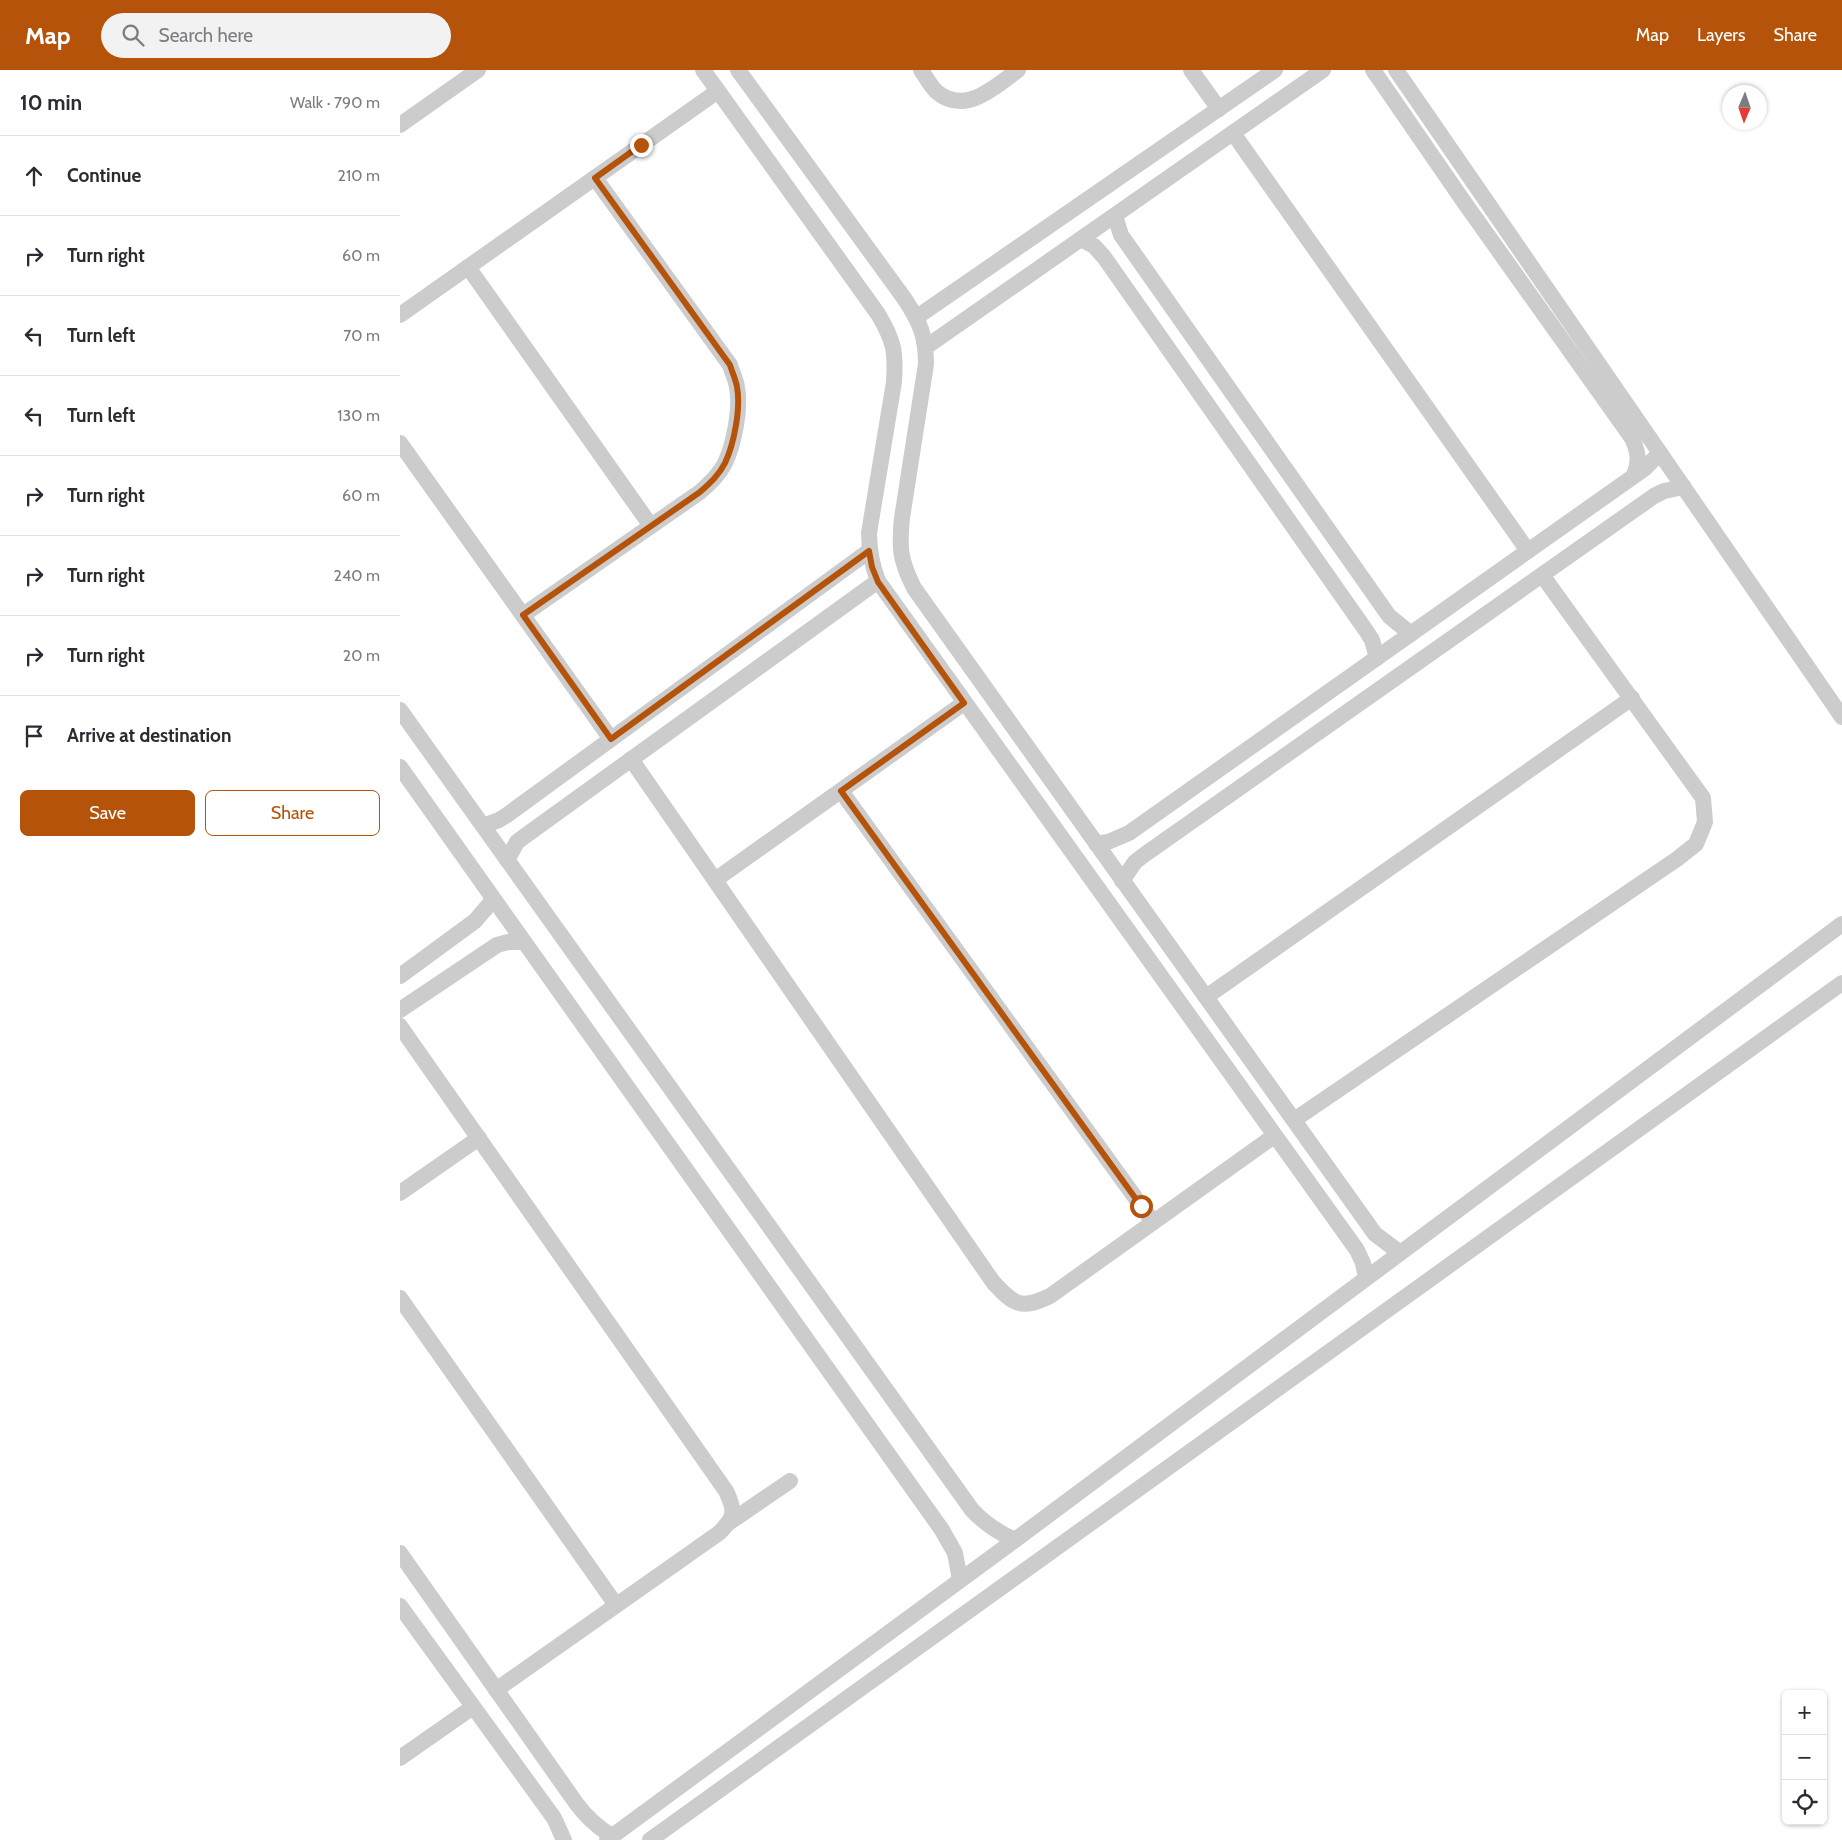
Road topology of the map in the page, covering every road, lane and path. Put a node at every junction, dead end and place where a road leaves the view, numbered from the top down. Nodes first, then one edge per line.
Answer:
1 (478, 70) edge
2 (703, 70) edge
3 (738, 70) edge
4 (921, 70) edge
5 (1018, 70) edge
6 (1191, 70) edge
7 (1275, 70) edge
8 (1324, 70) edge
9 (1373, 70) edge
10 (1396, 70) edge
11 (718, 91) junction
12 (1219, 109) junction
13 (774, 120) junction
14 (400, 125) edge
15 (1234, 133) junction
16 (751, 137) junction
17 (595, 178) junction
18 (1480, 191) junction
19 (1464, 202) junction
20 (1115, 216) junction
21 (1081, 239) junction
22 (1126, 241) junction
23 (1104, 257) junction
24 (468, 268) junction
25 (400, 315) edge
26 (917, 317) junction
27 (926, 346) junction
28 (400, 443) edge
29 (1660, 453) junction
30 (1634, 476) junction
31 (1684, 487) junction
32 (651, 526) junction
33 (869, 551) junction
34 (1528, 551) junction
35 (1542, 575) junction
36 (878, 582) junction
37 (523, 615) junction
38 (1411, 634) junction
39 (1377, 658) junction
40 (1632, 698) junction
41 (964, 703) junction
42 (400, 710) edge
43 (1842, 718) edge
44 (611, 739) junction
45 (631, 759) junction
46 (400, 767) edge
47 (841, 791) junction
48 (483, 826) junction
49 (1096, 844) junction
50 (507, 860) junction
51 (715, 880) junction
52 (1122, 881) junction
53 (493, 900) junction
54 (1842, 924) edge
55 (523, 942) junction
56 (400, 976) edge
57 (1842, 982) edge
58 (1206, 997) junction
59 (400, 1010) edge
60 (400, 1026) edge
61 (1294, 1120) junction
62 (1274, 1136) junction
63 (479, 1138) junction
64 (400, 1193) edge
65 (1153, 1222) junction
66 (1399, 1252) junction
67 (1366, 1278) junction
68 (400, 1298) edge
69 (790, 1481) dead end
70 (730, 1522) junction
71 (1015, 1540) junction
72 (400, 1553) edge
73 (960, 1580) junction
74 (616, 1605) junction
75 (400, 1606) edge
76 (496, 1690) junction
77 (473, 1707) junction
78 (400, 1758) edge
79 (610, 1838) edge
80 (564, 1840) edge
81 (650, 1840) edge

1 - 14 street
2 - 11 street
3 - 13 street
4 - 5 street
6 - 12 street
7 - 12 street
8 - 15 street
9 - 19 street
10 - 18 street
11 - 16 street
11 - 17 street
12 - 26 street
13 - 16 street
13 - 26 street
15 - 20 street
15 - 34 street
16 - 33 street
17 - 24 street
17 - 32 street
18 - 19 street
18 - 29 street
19 - 30 street
20 - 21 street
20 - 22 street
21 - 23 street
21 - 27 street
22 - 23 street
22 - 38 street
23 - 39 street
24 - 25 street
24 - 32 street
26 - 27 street
27 - 49 street
28 - 37 street
29 - 30 street
29 - 31 street
30 - 34 street
31 - 35 street
31 - 43 street
32 - 37 street
33 - 36 street
33 - 44 street
34 - 38 street
35 - 40 street
35 - 52 street
36 - 41 street
36 - 45 street
37 - 44 street
38 - 39 street
39 - 49 street
40 - 58 street
40 - 61 street
41 - 47 street
41 - 62 street
42 - 48 street
44 - 48 street
45 - 50 street
45 - 51 street
46 - 53 street
47 - 51 street
47 - 65 street
48 - 50 street
49 - 52 street
50 - 71 street
51 - 65 street
52 - 58 street
53 - 55 street
53 - 56 street
54 - 66 street
55 - 59 street
55 - 73 street
57 - 81 street
58 - 61 street
60 - 63 street
61 - 66 street
62 - 65 street
62 - 67 street
63 - 64 street
63 - 70 street
66 - 67 street
67 - 71 street
68 - 74 street
69 - 70 street
70 - 74 street
71 - 73 street
72 - 76 street
73 - 79 street
74 - 76 street
75 - 77 street
76 - 79 street
77 - 78 street
77 - 80 street

